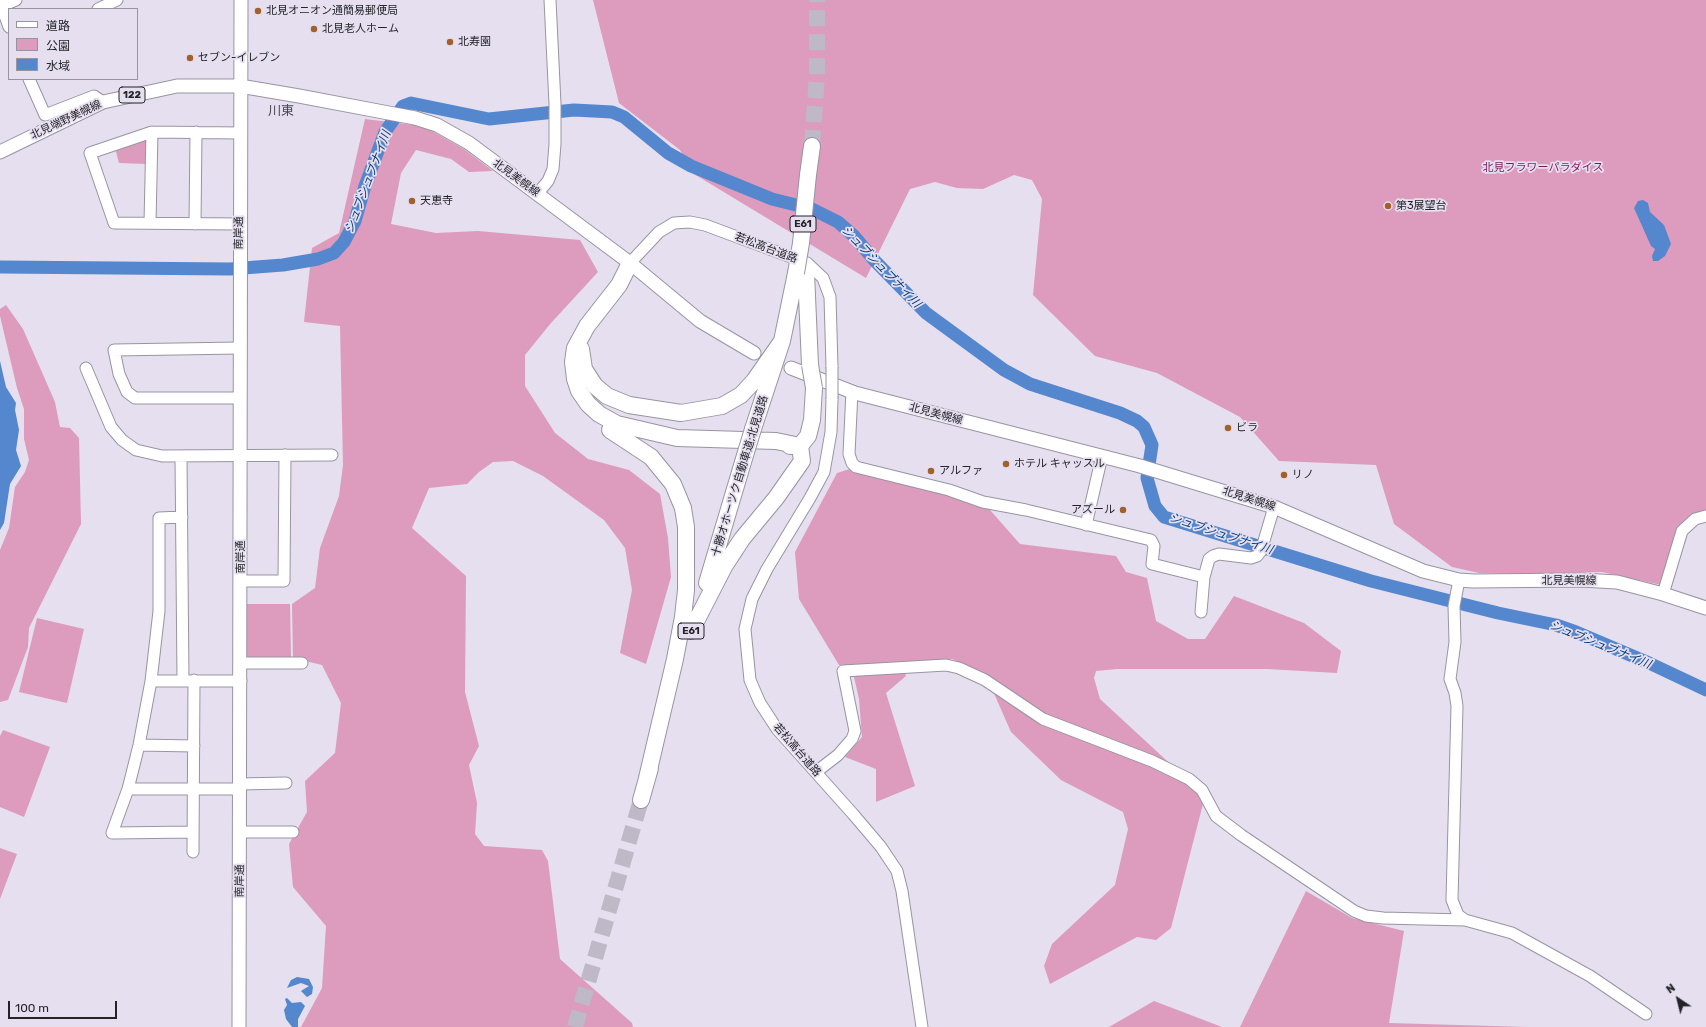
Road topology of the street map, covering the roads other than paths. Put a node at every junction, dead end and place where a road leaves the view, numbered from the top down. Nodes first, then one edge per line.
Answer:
1 (16, 0) edge
2 (117, 0) edge
3 (241, 0) edge
4 (550, 0) edge
5 (1, 4) edge
6 (100, 8) edge
7 (8, 24) edge
8 (29, 80) edge
9 (240, 86) junction
10 (103, 102) junction
11 (152, 132) junction
12 (196, 132) junction
13 (240, 133) junction
14 (811, 151) tunnel mouth
15 (0, 152) edge
16 (538, 193) junction
17 (150, 223) junction
18 (195, 224) junction
19 (240, 224) junction
20 (630, 263) junction
21 (801, 273) junction
22 (582, 336) junction
23 (782, 342) junction
24 (239, 348) junction
25 (754, 353) dead end
26 (86, 368) dead end
27 (791, 368) dead end
28 (852, 392) junction
29 (240, 398) junction
30 (610, 430) junction
31 (800, 446) junction
32 (240, 455) junction
33 (285, 455) junction
34 (332, 455) dead end
35 (1102, 456) junction
36 (181, 457) junction
37 (1274, 507) junction
38 (1706, 516) edge
39 (182, 517) junction
40 (1086, 525) junction
41 (1204, 577) junction
42 (1459, 580) junction
43 (241, 581) junction
44 (1663, 594) junction
45 (1706, 608) edge
46 (1201, 612) dead end
47 (692, 631) junction
48 (240, 663) junction
49 (302, 663) dead end
50 (183, 680) junction
51 (194, 680) junction
52 (240, 681) junction
53 (151, 682) junction
54 (139, 745) junction
55 (194, 746) junction
56 (816, 772) junction
57 (647, 778) junction
58 (286, 783) dead end
59 (240, 787) junction
60 (128, 789) junction
61 (194, 789) junction
62 (640, 800) tunnel mouth
63 (193, 832) junction
64 (241, 832) junction
65 (293, 832) dead end
66 (193, 852) dead end
67 (1464, 920) junction
68 (1646, 1014) dead end
69 (239, 1027) edge
70 (922, 1027) edge

1 - 5 street
2 - 6 street
3 - 9 main road
4 - 16 street
5 - 7 street
8 - 10 street
9 - 10 main road, 北見端野美幌線 / 122
9 - 13 main road, 南岸通
9 - 16 main road, 北見美幌線
10 - 15 main road, 北見端野美幌線 / 122
11 - 12 street
11 - 17 street
11 - 17 street
12 - 13 street
12 - 18 street
13 - 19 main road, 南岸通
14 - 21 highway, 十勝オホーツク自動車道;北見道路 / E61, bridge
16 - 20 main road, 北見美幌線
17 - 18 street
18 - 19 street
19 - 24 main road, 南岸通
20 - 22 highway
20 - 25 main road, 北見美幌線
20 - 30 highway
20 - 56 street, 若松高台道路, bridge
21 - 23 highway, 十勝オホーツク自動車道;北見道路 / E61
21 - 31 highway, bridge
22 - 23 highway
22 - 31 highway
23 - 47 highway, 十勝オホーツク自動車道;北見道路 / E61, bridge
24 - 29 main road, 南岸通
24 - 29 street
26 - 36 street
27 - 28 main road, 北見美幌線
28 - 35 main road, 北見美幌線
28 - 40 street
29 - 32 main road, 南岸通
30 - 31 highway
30 - 57 highway
31 - 47 highway
32 - 33 street
32 - 36 street
32 - 43 main road, 南岸通
33 - 34 street
33 - 43 street
35 - 37 main road, 北見美幌線
35 - 40 street
36 - 39 street
37 - 41 street
37 - 42 main road, 北見美幌線
38 - 44 street
39 - 50 street
39 - 53 street
40 - 41 street
41 - 46 street
42 - 44 main road, 北見美幌線
42 - 67 street
43 - 48 main road, 南岸通
44 - 45 main road, 北見美幌線
47 - 57 highway, 十勝オホーツク自動車道;北見道路 / E61
48 - 49 street
48 - 52 main road, 南岸通
50 - 51 street
50 - 53 street
51 - 52 street
51 - 55 street
52 - 59 main road, 南岸通
53 - 54 street
54 - 55 street
54 - 60 street
55 - 61 street
56 - 67 street
56 - 70 street, 若松高台道路
57 - 62 highway, 十勝オホーツク自動車道;北見道路 / E61
58 - 59 street
59 - 61 street
59 - 64 main road, 南岸通
60 - 61 street
60 - 63 street
61 - 63 street
63 - 66 street
64 - 65 street
64 - 69 main road, 南岸通
67 - 68 street

